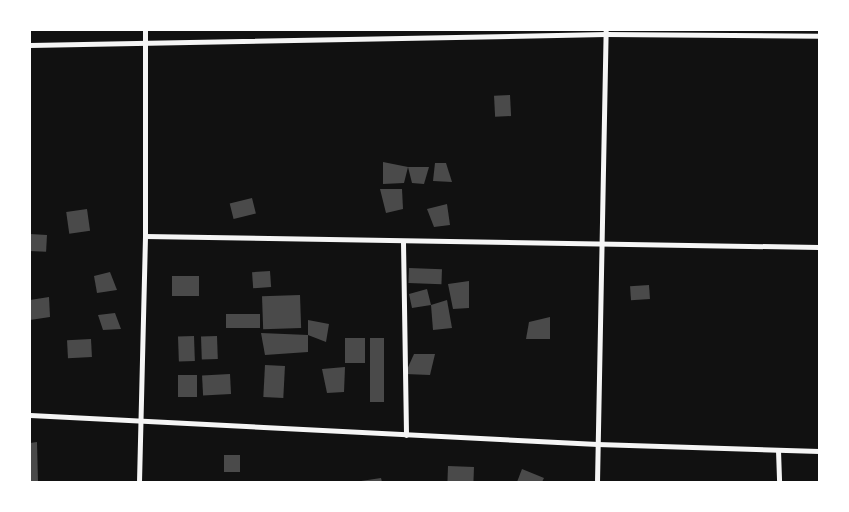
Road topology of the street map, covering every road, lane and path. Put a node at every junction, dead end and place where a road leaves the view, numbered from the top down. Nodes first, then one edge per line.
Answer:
1 (145, 30) edge
2 (606, 32) edge
3 (819, 36) edge
4 (30, 45) edge
5 (145, 45) junction
6 (145, 236) junction
7 (403, 242) junction
8 (600, 243) junction
9 (819, 247) edge
10 (30, 415) edge
11 (140, 421) junction
12 (406, 435) junction
13 (597, 444) junction
14 (778, 450) junction
15 (819, 451) edge
16 (140, 482) edge
17 (597, 482) edge
18 (779, 482) edge

1 - 5 street
2 - 3 street
2 - 5 street
2 - 8 street
4 - 5 street
5 - 6 street
6 - 7 street
6 - 11 street
7 - 8 street
7 - 12 street
8 - 9 street
8 - 13 street
10 - 11 street
11 - 12 street
11 - 16 street
12 - 13 street
13 - 14 street
13 - 17 street
14 - 15 street
14 - 18 street

